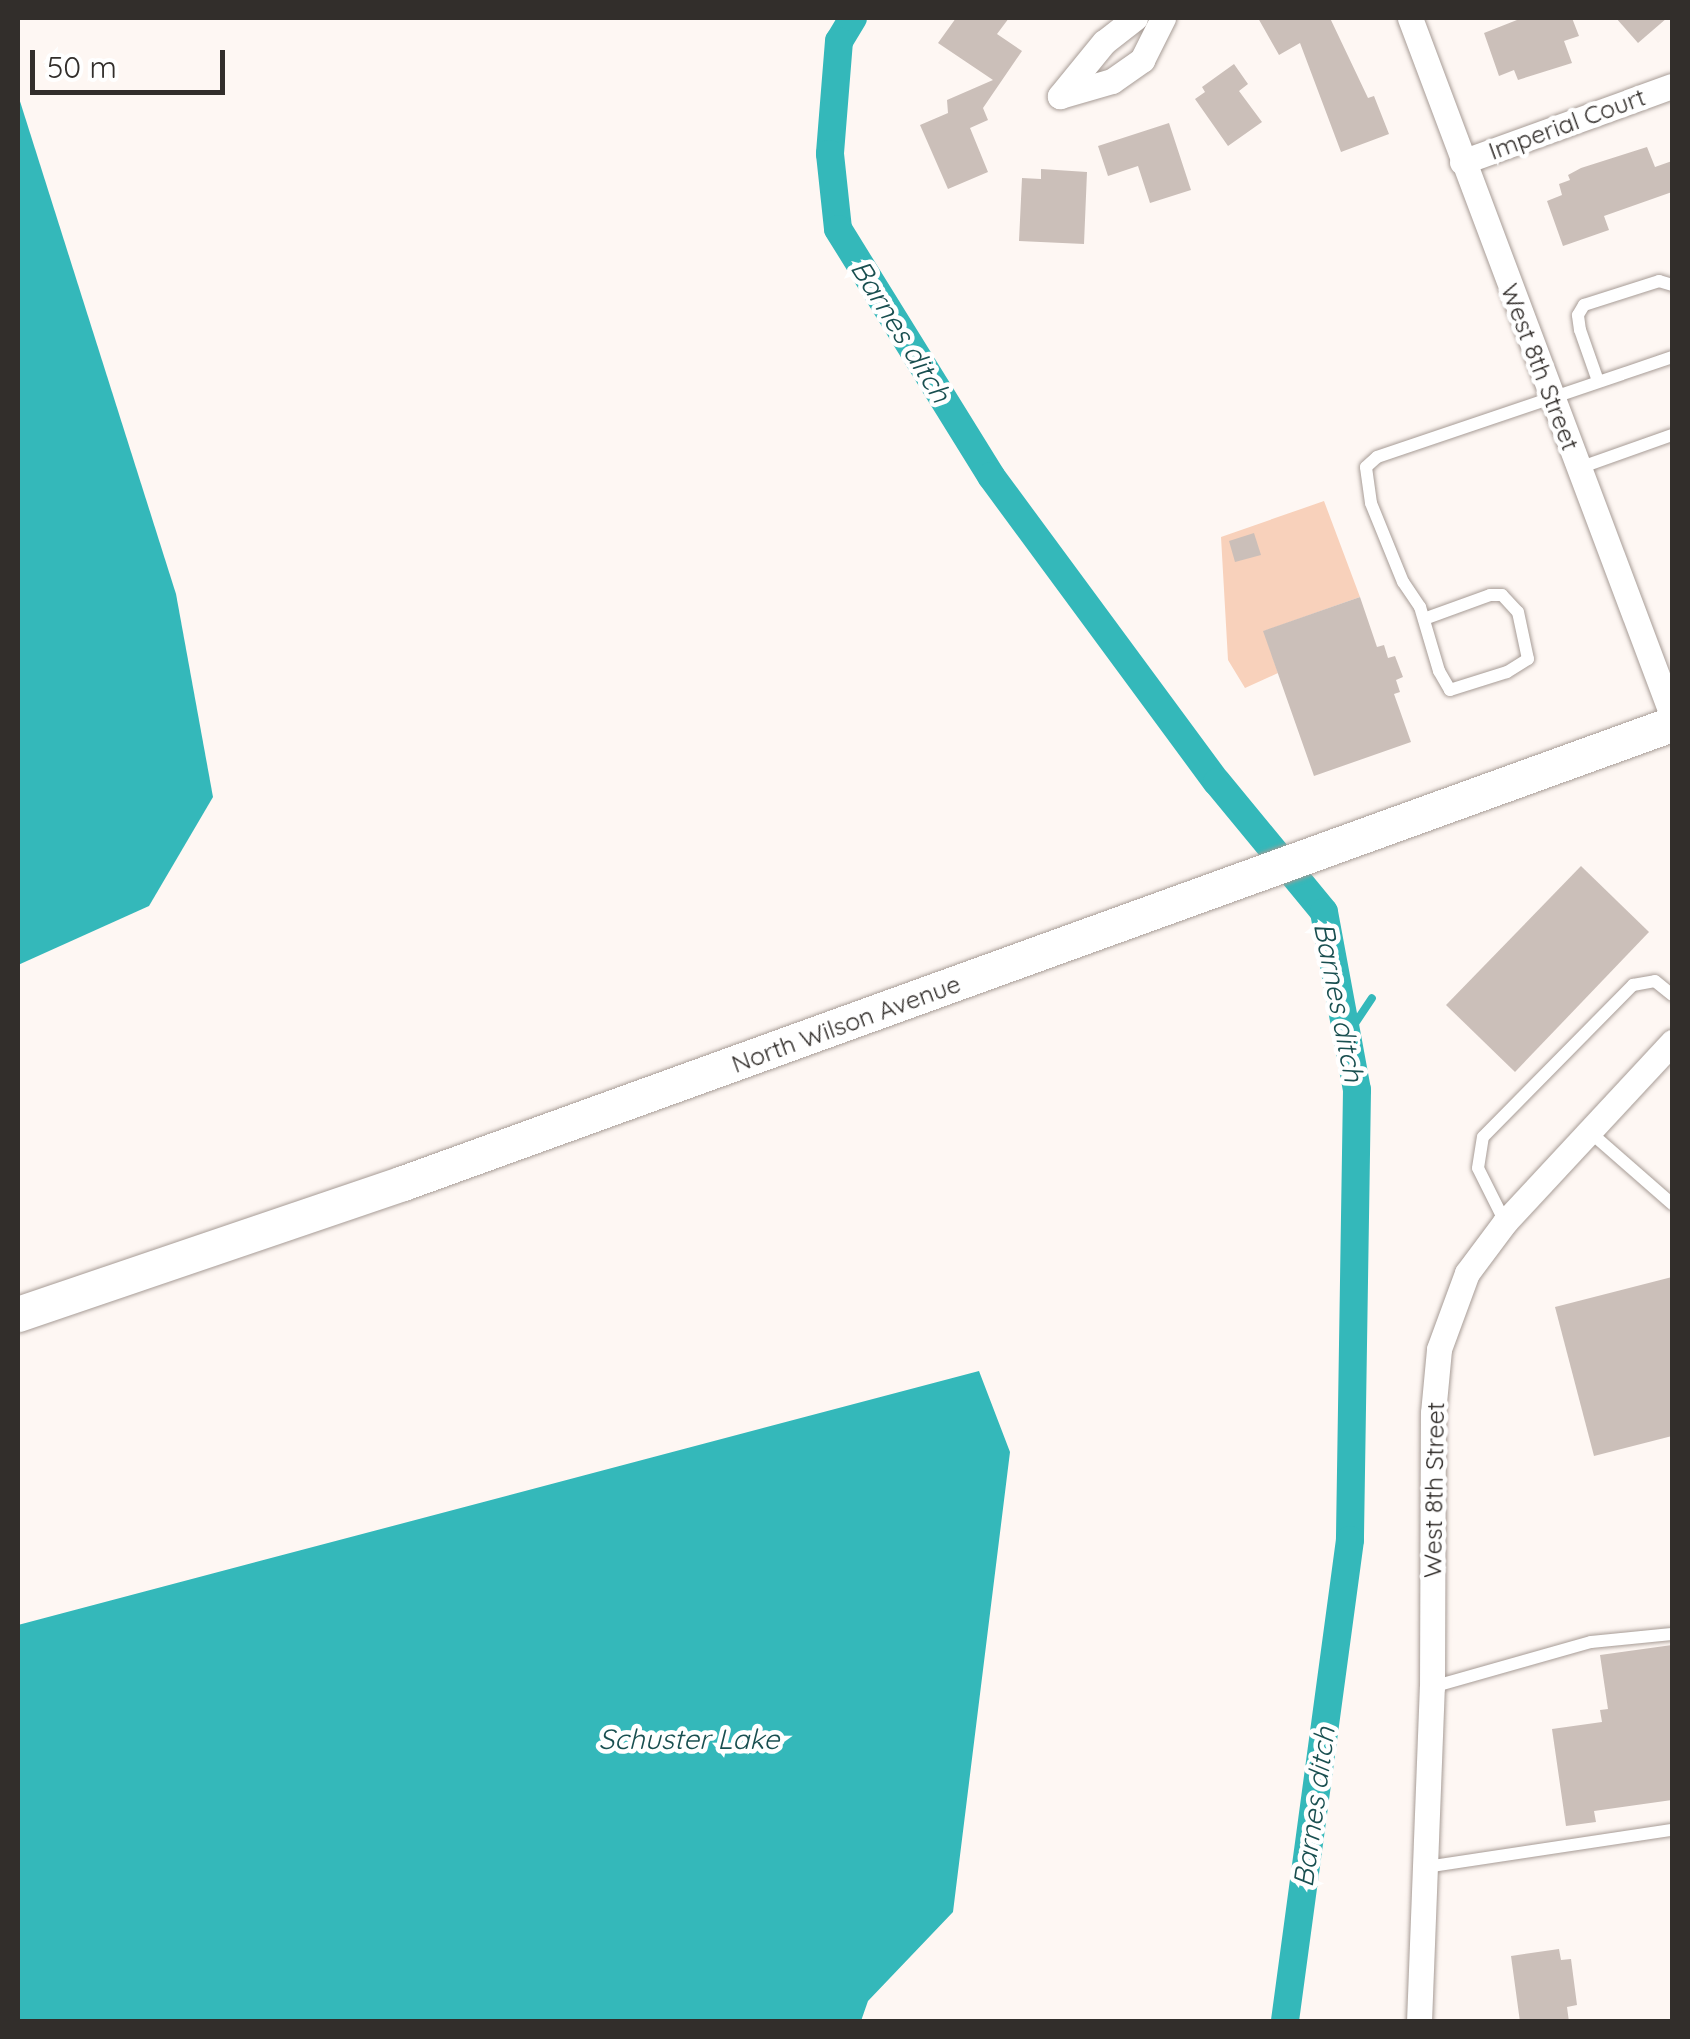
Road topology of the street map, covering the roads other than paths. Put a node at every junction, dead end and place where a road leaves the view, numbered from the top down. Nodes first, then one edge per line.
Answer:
1 (1135, 18) edge
2 (1163, 18) edge
3 (1410, 18) edge
4 (1672, 86) edge
5 (1462, 162) junction
6 (1672, 285) edge
7 (1672, 356) edge
8 (1598, 381) junction
9 (1551, 396) junction
10 (1672, 434) edge
11 (1579, 468) junction
12 (1424, 619) junction
13 (1672, 716) edge
14 (1672, 724) edge
15 (1672, 995) edge
16 (1672, 1042) edge
17 (1592, 1133) junction
18 (1672, 1204) edge
19 (1505, 1222) junction
20 (18, 1314) edge
21 (1672, 1634) edge
22 (1432, 1687) junction
23 (1672, 1830) edge
24 (1426, 1867) junction
25 (1419, 2022) edge

1 - 2 street
3 - 5 street, West 8th Street
4 - 5 street, Imperial Court
5 - 9 street, West 8th Street
6 - 8 lane
7 - 8 lane
8 - 9 lane
9 - 11 street, West 8th Street
9 - 12 lane
10 - 11 lane
11 - 13 street, West 8th Street
12 - 12 lane
14 - 20 main road, North Wilson Avenue
15 - 19 lane
16 - 17 street, West 8th Street
17 - 18 lane
17 - 19 street, West 8th Street
19 - 22 street, West 8th Street
21 - 22 lane
22 - 24 street, West 8th Street
23 - 24 lane
24 - 25 street, West 8th Street

